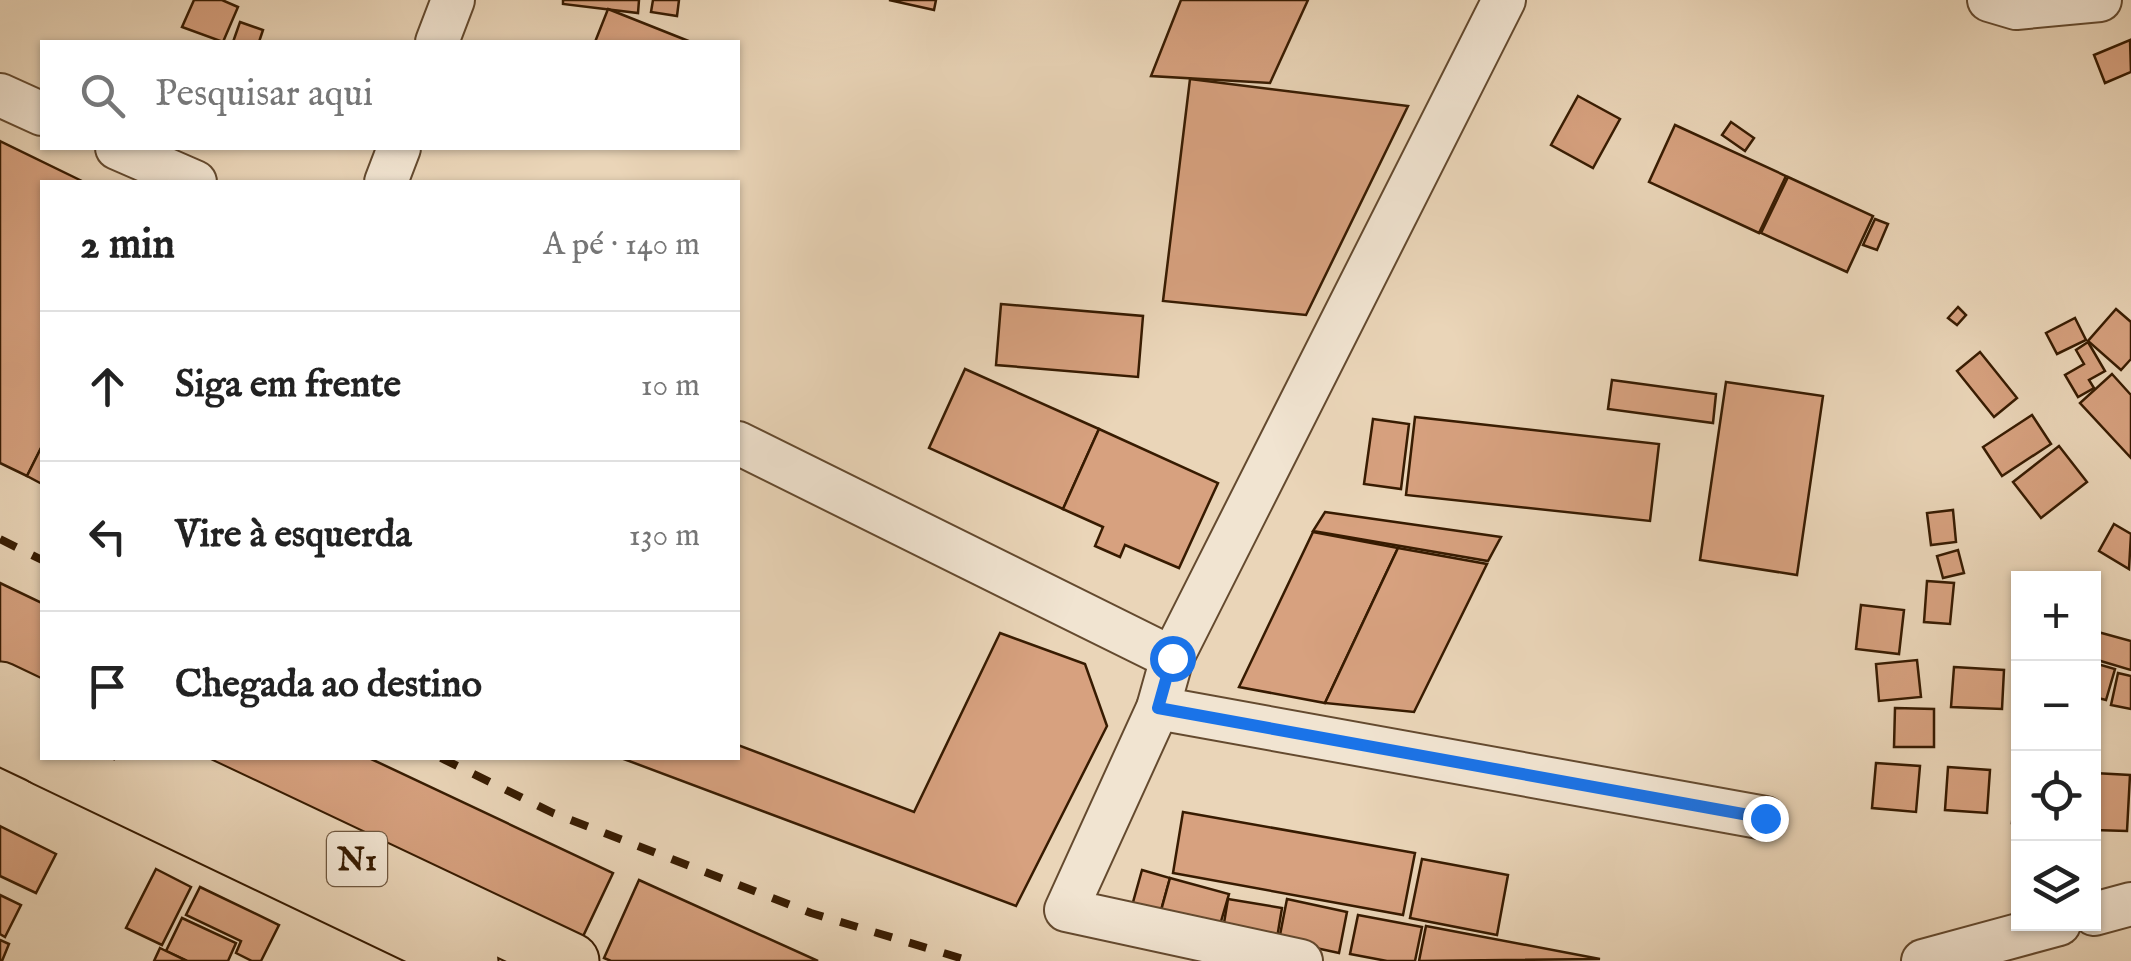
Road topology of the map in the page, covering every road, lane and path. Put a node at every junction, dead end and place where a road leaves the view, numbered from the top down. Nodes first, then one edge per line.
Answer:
1 (453, 0) edge
2 (1504, 0) edge
3 (1988, 0) edge
4 (2100, 0) edge
5 (438, 40) edge
6 (0, 94) edge
7 (40, 113) edge
8 (122, 150) edge
9 (397, 150) edge
10 (190, 180) edge
11 (387, 180) edge
12 (740, 445) edge
13 (1172, 658) junction
14 (0, 690) edge
15 (1158, 708) junction
16 (40, 709) edge
17 (0, 736) edge
18 (40, 755) edge
19 (50, 760) edge
20 (146, 760) edge
21 (1765, 818) dead end
22 (2131, 904) edge
23 (2101, 912) edge
24 (2033, 931) edge
25 (470, 961) edge
26 (572, 961) edge
27 (1301, 961) edge
28 (1922, 961) edge

1 - 5 street
2 - 13 street
3 - 4 street
6 - 7 street
8 - 10 street
9 - 11 street
12 - 13 street
13 - 15 street
14 - 16 highway
15 - 21 street
15 - 27 street
17 - 18 highway, N1
19 - 25 highway, N1
20 - 26 highway, N1
22 - 23 street
24 - 28 street

